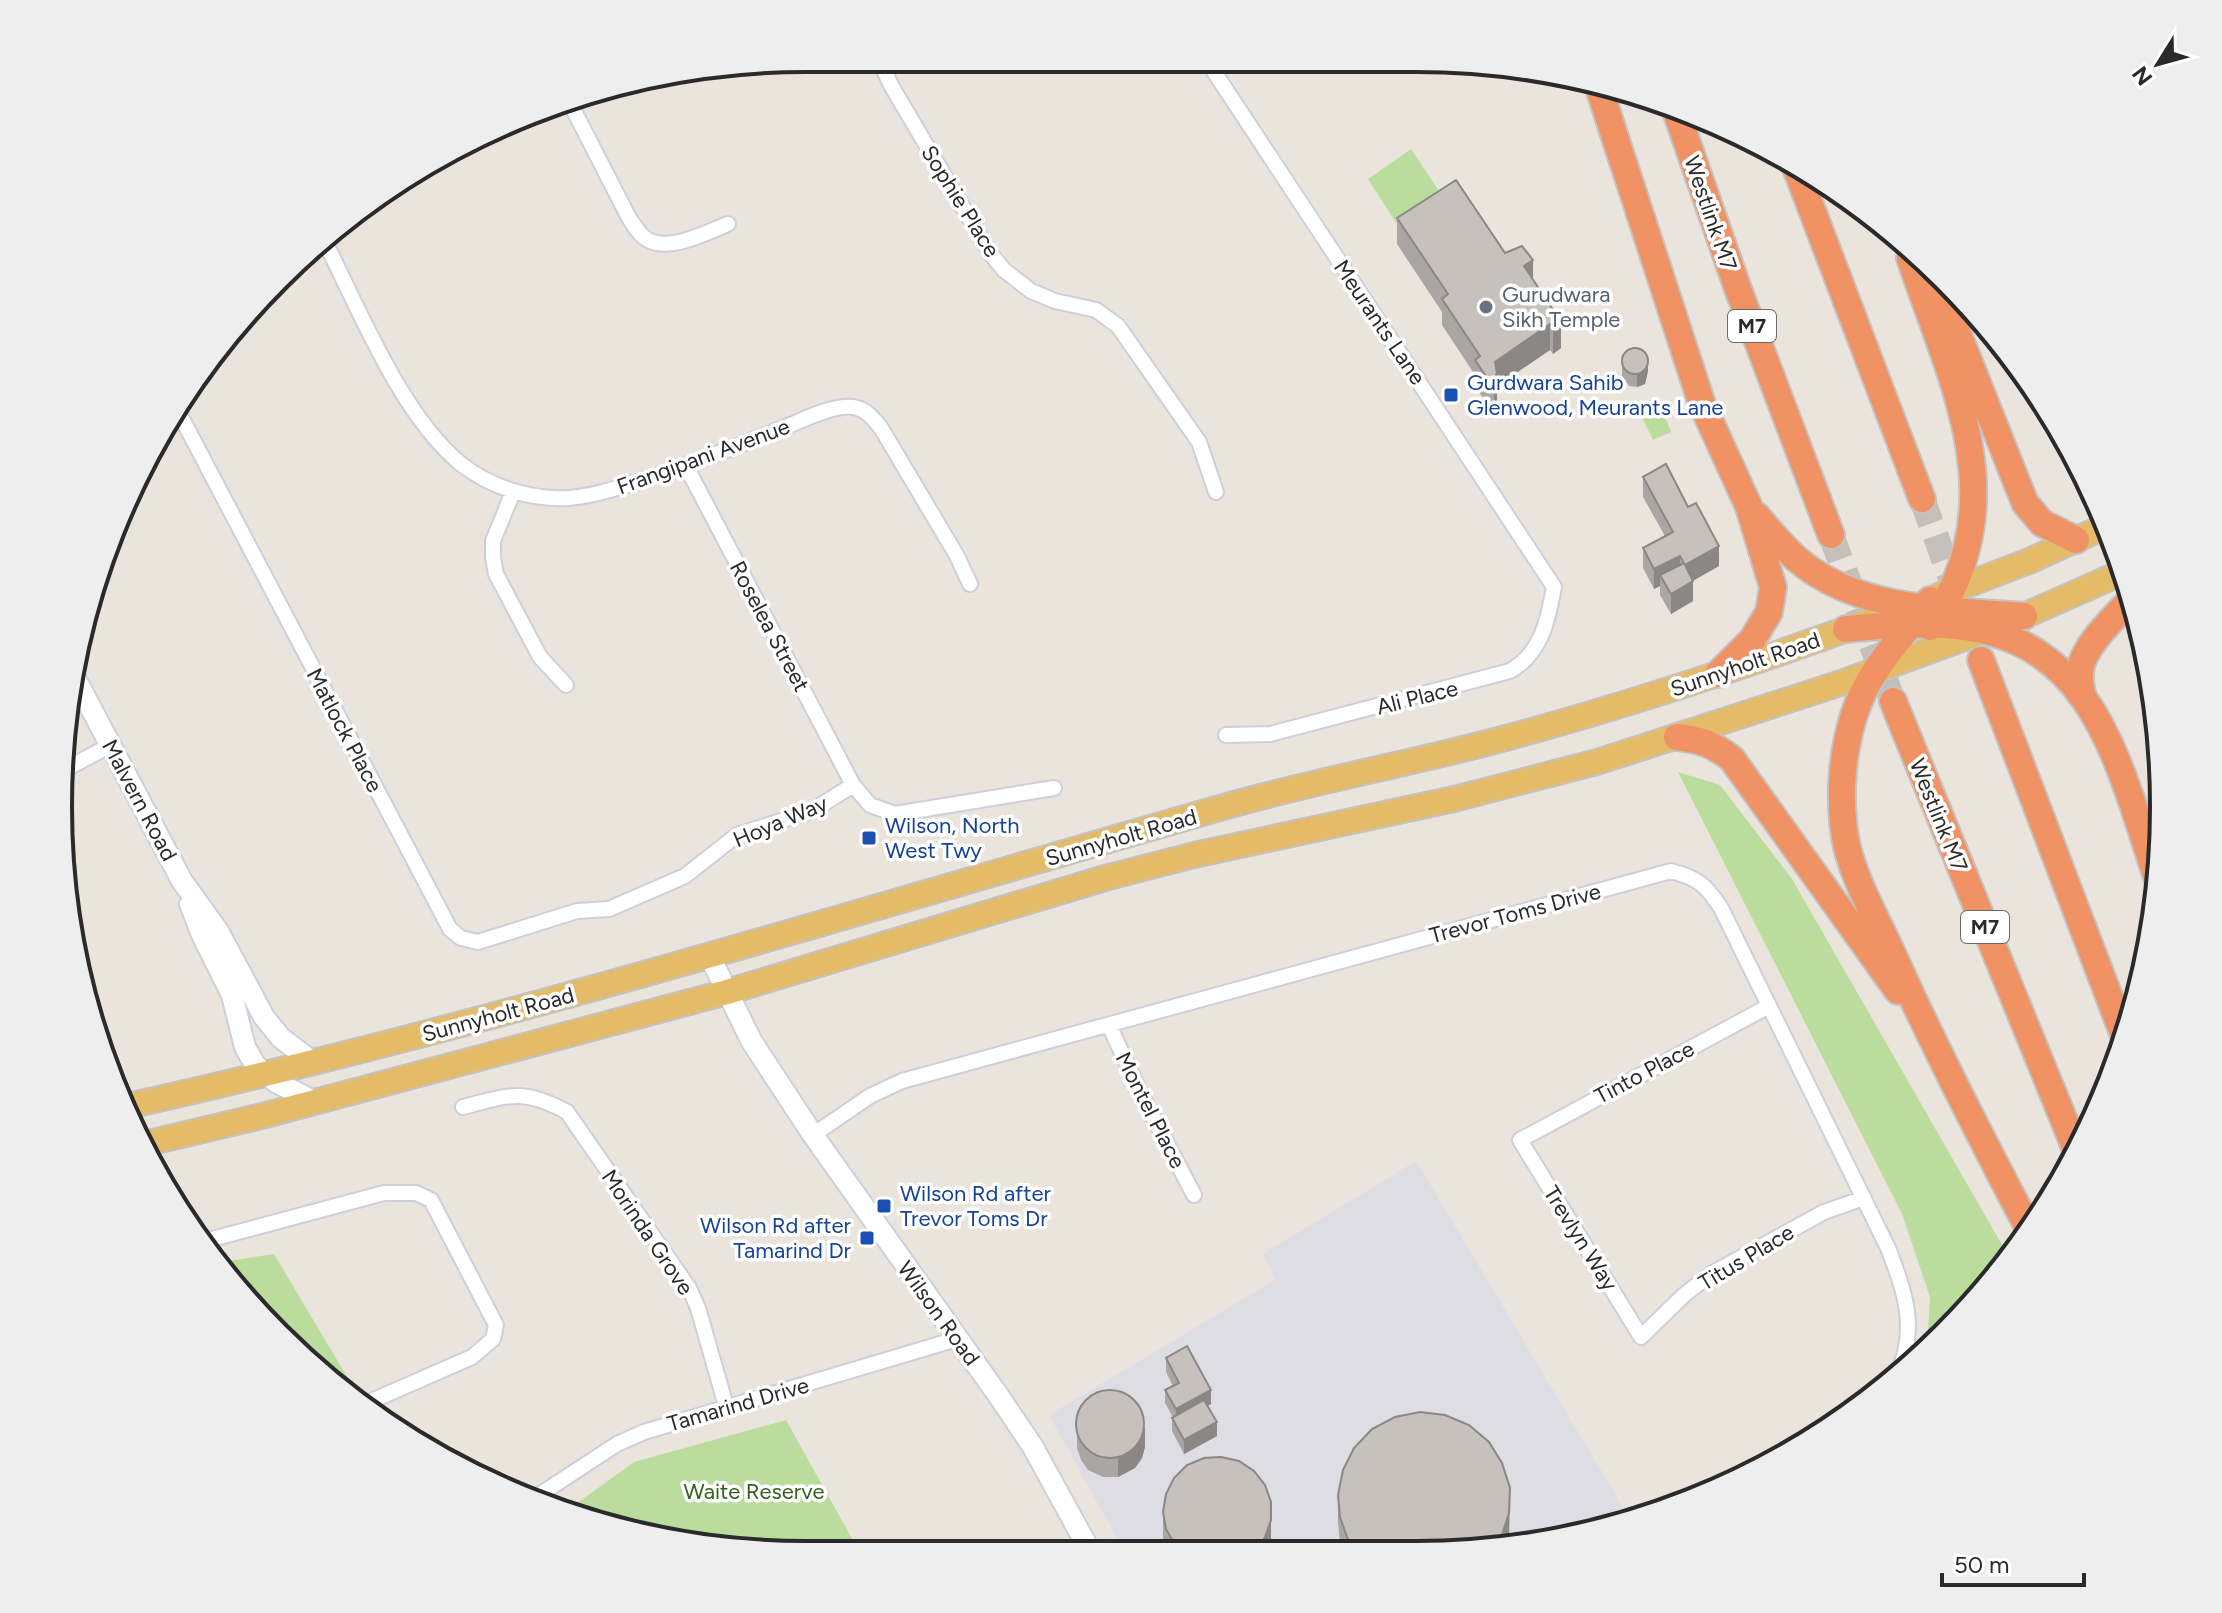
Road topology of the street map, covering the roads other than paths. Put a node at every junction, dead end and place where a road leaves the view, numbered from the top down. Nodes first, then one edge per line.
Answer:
1 (885, 72) edge
2 (1214, 72) edge
3 (1602, 96) edge
4 (574, 110) edge
5 (1680, 121) edge
6 (1801, 182) edge
7 (728, 224) dead end
8 (328, 249) edge
9 (1913, 266) edge
10 (1942, 295) edge
11 (182, 419) edge
12 (686, 466) junction
13 (513, 492) junction
14 (1216, 492) dead end
15 (1922, 499) tunnel mouth
16 (1749, 507) junction
17 (2096, 531) edge
18 (1831, 535) tunnel mouth
19 (2076, 540) junction
20 (2113, 576) edge
21 (970, 584) dead end
22 (1554, 587) joint
23 (2123, 608) edge
24 (1928, 609) junction
25 (2024, 616) junction
26 (1846, 629) joint
27 (1986, 630) junction
28 (1981, 660) dead end
29 (1900, 661) junction
30 (1872, 672) junction
31 (1718, 674) junction
32 (566, 685) dead end
33 (82, 690) edge
34 (2082, 693) junction
35 (1893, 701) tunnel mouth
36 (1226, 735) dead end
37 (1677, 737) junction
38 (111, 745) junction
39 (74, 765) edge
40 (853, 785) junction
41 (1054, 788) dead end
42 (2148, 852) edge
43 (182, 881) junction
44 (577, 911) joint
45 (709, 955) junction
46 (727, 992) junction
47 (1769, 1006) junction
48 (2118, 1020) edge
49 (1922, 1022) junction
50 (1109, 1025) junction
51 (314, 1063) junction
52 (266, 1075) junction
53 (315, 1102) junction
54 (136, 1104) edge
55 (463, 1107) dead end
56 (813, 1135) junction
57 (2071, 1137) edge
58 (1520, 1140) joint
59 (153, 1142) edge
60 (1194, 1195) dead end
61 (1864, 1198) junction
62 (2024, 1218) edge
63 (213, 1239) edge
64 (1641, 1337) joint
65 (957, 1339) junction
66 (1904, 1355) edge
67 (374, 1400) edge
68 (726, 1406) junction
69 (544, 1492) edge
70 (1085, 1541) edge

1 - 14 street, Sophie Place
2 - 22 street, Meurants Lane
3 - 16 highway
4 - 7 street
5 - 18 highway, Westlink M7 / M7
6 - 15 highway
8 - 13 street, Frangipani Avenue
9 - 24 highway
10 - 19 highway
11 - 44 street, Matlock Place
12 - 13 street, Frangipani Avenue
12 - 21 street, Frangipani Avenue
12 - 40 street, Roselea Street
13 - 32 street
16 - 24 highway
16 - 31 highway
17 - 19 main road
19 - 24 main road
20 - 25 main road, Sunnyholt Road
22 - 36 street, Ali Place
23 - 34 highway
24 - 25 highway
24 - 26 highway
24 - 27 highway
24 - 29 highway
24 - 30 highway
25 - 27 main road, Sunnyholt Road
26 - 31 main road, Sunnyholt Road
27 - 29 main road, Sunnyholt Road
27 - 34 highway
28 - 48 highway
29 - 30 main road, Sunnyholt Road
30 - 37 main road, Sunnyholt Road
30 - 49 highway
31 - 45 main road, Sunnyholt Road
33 - 38 street, Malvern Road
34 - 42 highway
35 - 57 highway, Westlink M7 / M7
37 - 46 main road, Sunnyholt Road
37 - 49 highway
38 - 39 street
38 - 43 street, Malvern Road
40 - 41 street
40 - 44 street, Hoya Way
43 - 51 street, Malvern Road
43 - 52 street, Malvern Road
45 - 46 street, Wilson Road
45 - 51 main road, Sunnyholt Road
46 - 53 main road, Sunnyholt Road
46 - 56 street, Wilson Road
47 - 50 street, Trevor Toms Drive
47 - 58 street, Tinto Place
47 - 61 street, Trevor Toms Drive
49 - 62 highway
50 - 56 street, Trevor Toms Drive
50 - 60 street, Montel Place
51 - 52 main road, Sunnyholt Road
52 - 53 street, Malvern Road
52 - 54 main road, Sunnyholt Road
53 - 59 main road, Sunnyholt Road
55 - 68 street, Morinda Grove
56 - 65 street, Wilson Road
58 - 64 street, Trevlyn Way
61 - 64 street, Titus Place
61 - 66 street, Trevor Toms Drive
63 - 67 street
65 - 68 street, Tamarind Drive
65 - 70 street, Wilson Road
68 - 69 street, Tamarind Drive

